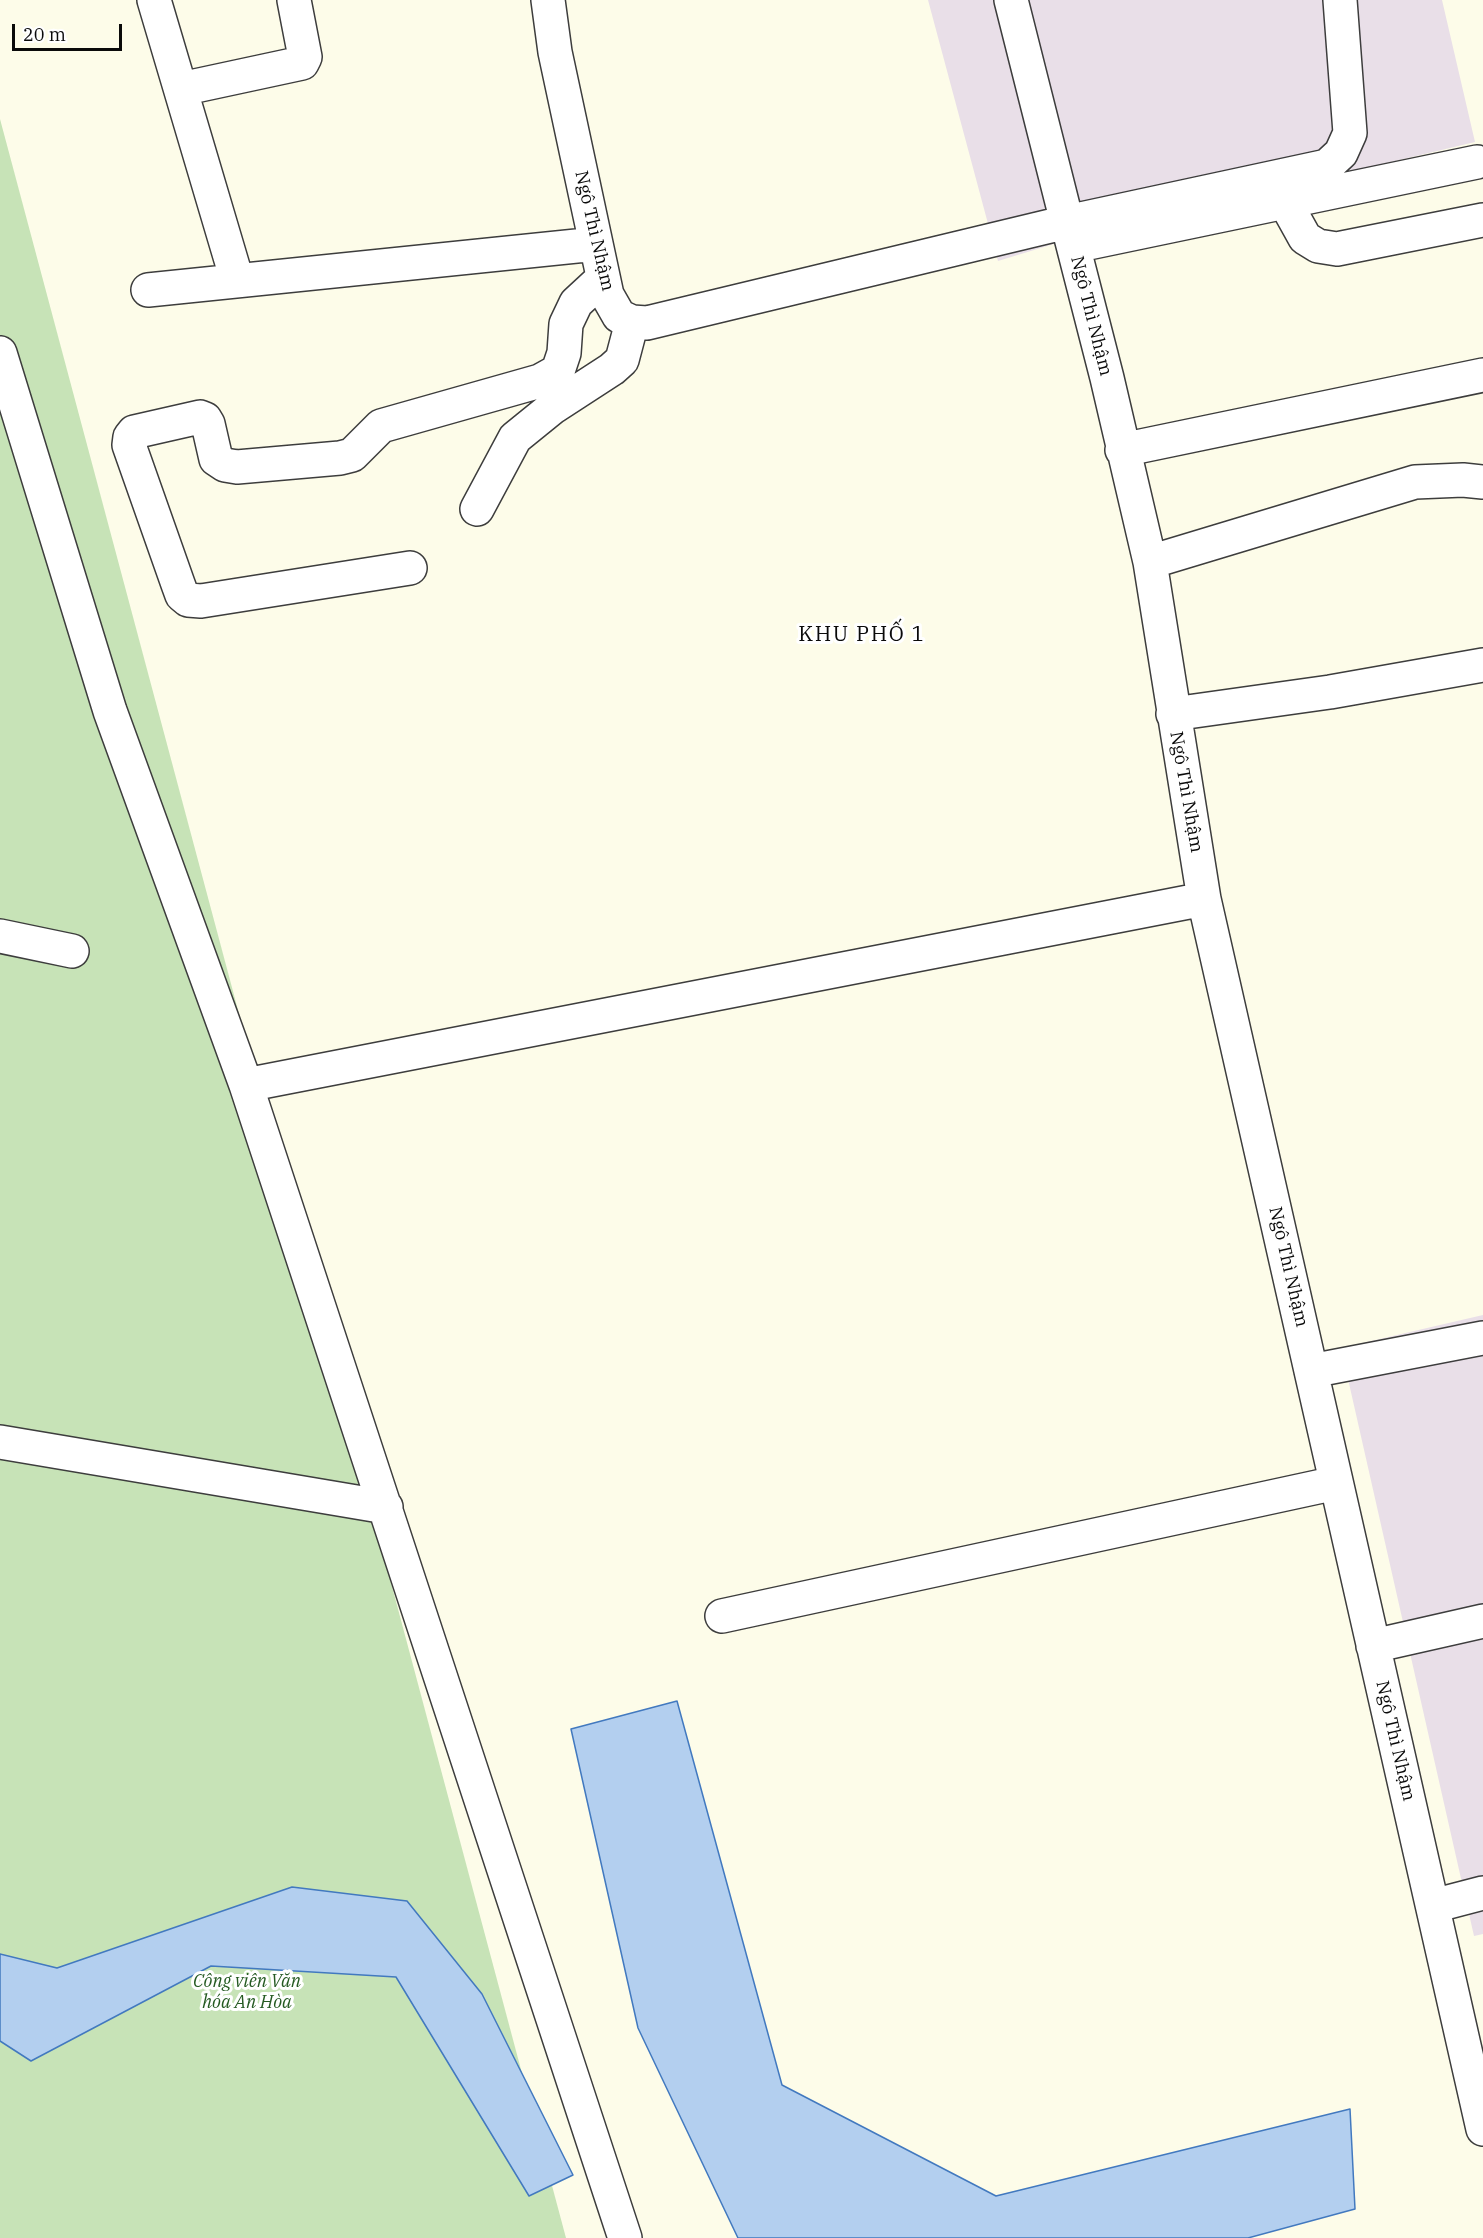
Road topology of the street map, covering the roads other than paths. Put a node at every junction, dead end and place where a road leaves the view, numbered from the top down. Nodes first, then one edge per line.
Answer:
1 (154, 0) edge
2 (294, 0) edge
3 (548, 0) edge
4 (1011, 0) edge
5 (1340, 0) edge
6 (181, 89) junction
7 (1476, 162) dead end
8 (1285, 202) junction
9 (1483, 220) edge
10 (1070, 234) junction
11 (596, 244) junction
12 (603, 278) junction
13 (237, 280) junction
14 (148, 290) dead end
15 (632, 322) junction
16 (0, 353) edge
17 (1483, 375) edge
18 (1122, 450) junction
19 (1483, 482) edge
20 (477, 509) dead end
21 (1150, 562) junction
22 (410, 568) dead end
23 (1483, 665) edge
24 (1173, 714) junction
25 (1204, 899) junction
26 (0, 936) edge
27 (72, 951) dead end
28 (246, 1085) junction
29 (1483, 1338) edge
30 (1311, 1371) junction
31 (0, 1442) edge
32 (1336, 1483) junction
33 (386, 1507) junction
34 (722, 1616) dead end
35 (1483, 1621) edge
36 (1373, 1646) junction
37 (1483, 1893) edge
38 (1432, 1906) junction
39 (1483, 2129) edge
40 (625, 2238) edge

1 - 6 street
2 - 6 street
3 - 11 street, Ngô Thì Nhậm
4 - 10 street, Ngô Thì Nhậm
5 - 10 street
6 - 13 street
7 - 8 street
8 - 9 street
8 - 10 street
10 - 15 street
10 - 18 street, Ngô Thì Nhậm
11 - 12 street, Ngô Thì Nhậm
11 - 13 street
12 - 15 street, Ngô Thì Nhậm
12 - 22 street
13 - 14 street
15 - 20 street
16 - 28 street
17 - 18 street
18 - 21 street, Ngô Thì Nhậm
19 - 21 street
21 - 24 street, Ngô Thì Nhậm
23 - 24 street
24 - 25 street, Ngô Thì Nhậm
25 - 28 street
25 - 30 street, Ngô Thì Nhậm
26 - 27 street
28 - 33 street
29 - 30 street
30 - 32 street, Ngô Thì Nhậm
31 - 33 street
32 - 34 street
32 - 36 street, Ngô Thì Nhậm
33 - 40 street
35 - 36 street
36 - 38 street, Ngô Thì Nhậm
37 - 38 street
38 - 39 street, Ngô Thì Nhậm

